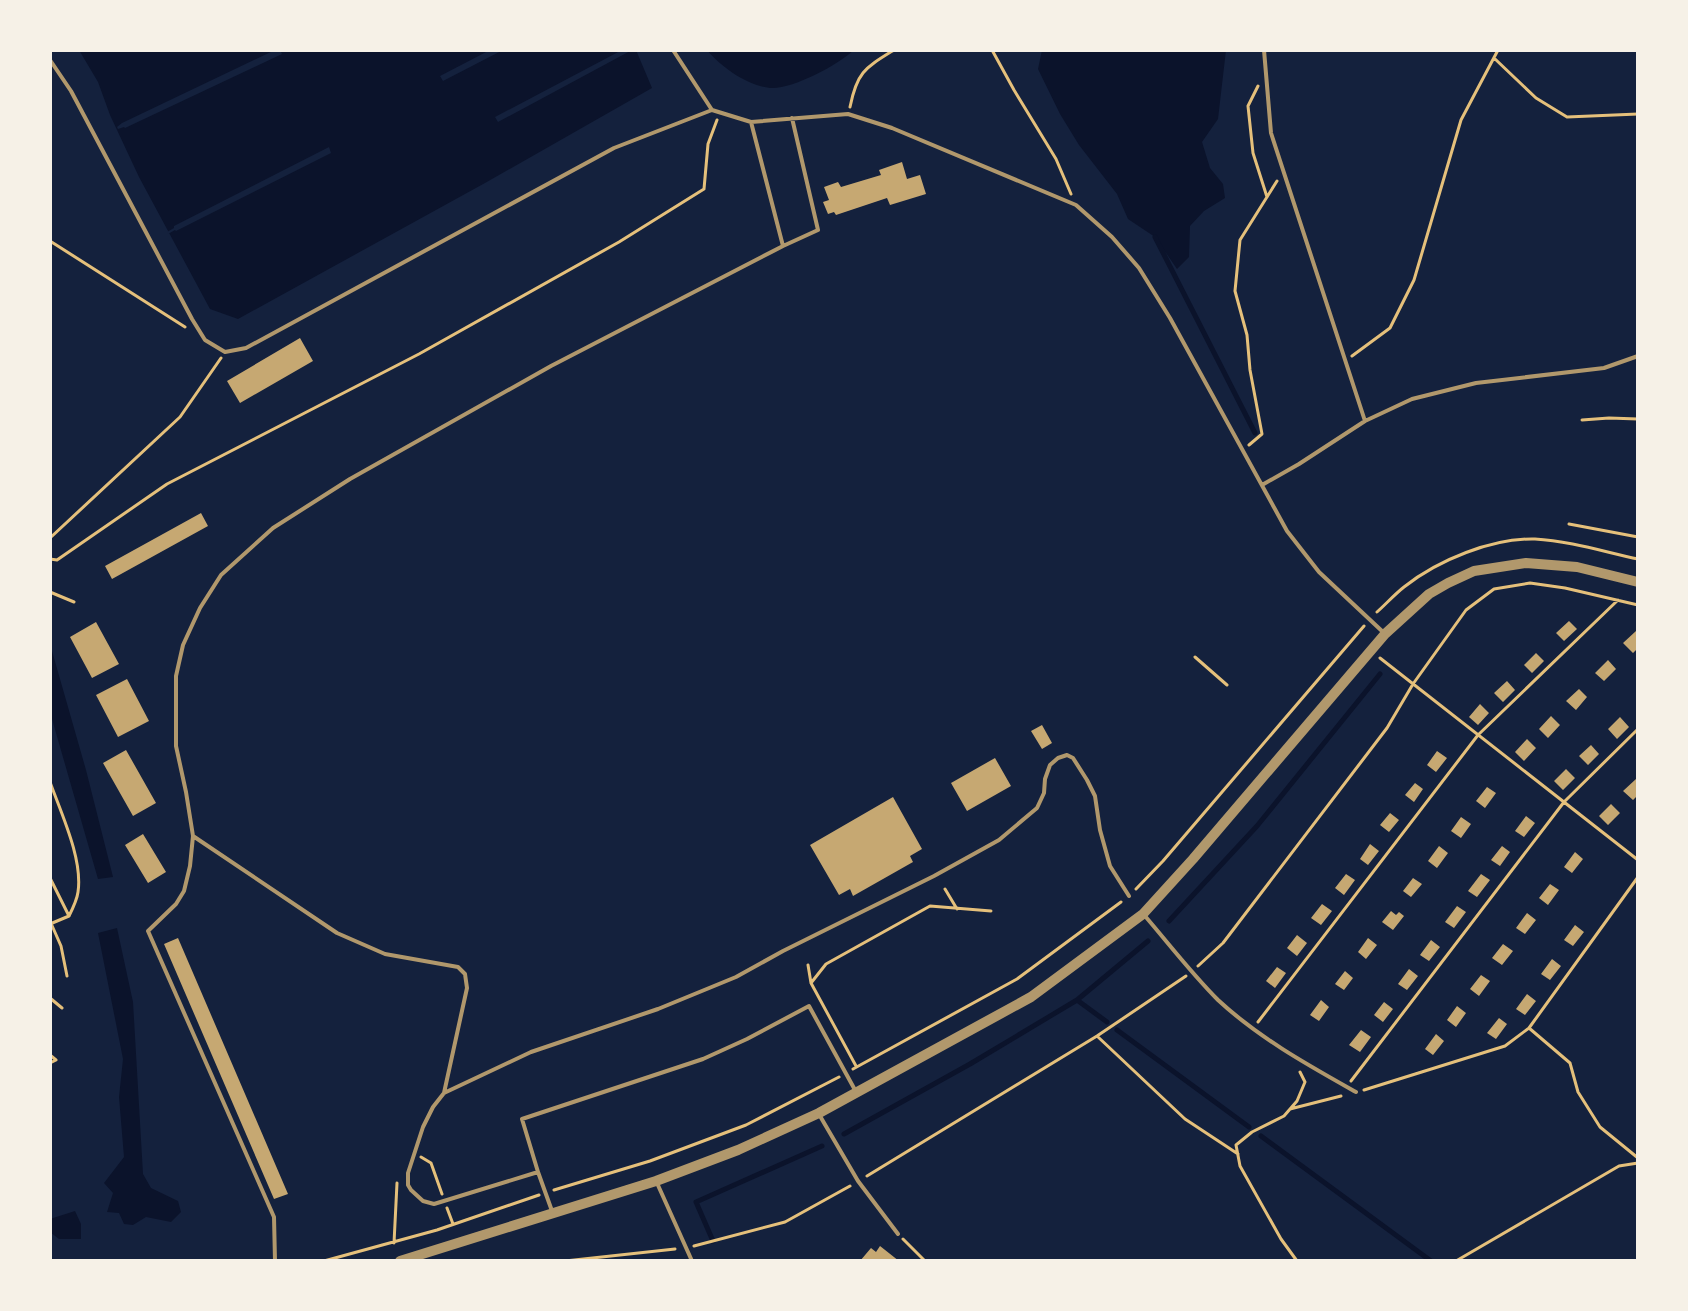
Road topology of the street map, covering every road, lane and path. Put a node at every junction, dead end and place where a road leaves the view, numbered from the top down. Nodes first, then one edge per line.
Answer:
1 (673, 50) edge
2 (894, 50) edge
3 (992, 50) edge
4 (1264, 50) edge
5 (1498, 50) edge
6 (1494, 58) junction
7 (50, 60) edge
8 (1266, 69) junction
9 (712, 110) junction
10 (720, 113) junction
11 (848, 114) junction
12 (1638, 114) edge
13 (792, 118) junction
14 (751, 122) junction
15 (1284, 171) junction
16 (1267, 197) junction
17 (1076, 205) junction
18 (50, 241) edge
19 (783, 246) junction
20 (205, 340) junction
21 (225, 352) junction
22 (1638, 356) edge
23 (1346, 361) junction
24 (1638, 419) edge
25 (1582, 420) dead end
26 (1365, 421) junction
27 (1242, 449) junction
28 (1262, 485) junction
29 (1569, 524) dead end
30 (1638, 537) edge
31 (50, 538) edge
32 (50, 559) edge
33 (1638, 559) edge
34 (1638, 582) edge
35 (50, 592) edge
36 (1619, 600) junction
37 (74, 602) dead end
38 (1638, 605) edge
39 (1370, 619) junction
40 (1385, 634) junction
41 (1370, 651) junction
42 (1195, 657) dead end
43 (1413, 684) junction
44 (1227, 685) dead end
45 (1638, 729) edge
46 (1478, 735) junction
47 (50, 782) edge
48 (1564, 802) junction
49 (193, 836) junction
50 (1638, 860) edge
51 (1638, 877) edge
52 (50, 878) edge
53 (945, 889) dead end
54 (1129, 896) junction
55 (957, 909) junction
56 (991, 911) dead end
57 (1143, 914) junction
58 (69, 916) junction
59 (50, 923) edge
60 (808, 965) dead end
61 (1192, 972) junction
62 (67, 976) dead end
63 (811, 983) junction
64 (50, 998) edge
65 (62, 1008) dead end
66 (1529, 1028) junction
67 (1253, 1029) junction
68 (1097, 1036) junction
69 (50, 1055) edge
70 (1294, 1058) junction
71 (50, 1063) edge
72 (857, 1067) junction
73 (847, 1073) junction
74 (1346, 1087) junction
75 (857, 1092) junction
76 (1356, 1092) junction
77 (444, 1093) junction
78 (1290, 1109) junction
79 (819, 1113) junction
80 (413, 1154) junction
81 (1238, 1154) junction
82 (1638, 1160) edge
83 (538, 1172) junction
84 (399, 1175) dead end
85 (656, 1181) junction
86 (858, 1181) junction
87 (545, 1193) junction
88 (445, 1202) junction
89 (553, 1213) junction
90 (453, 1225) junction
91 (898, 1234) joint
92 (394, 1243) junction
93 (686, 1248) junction
94 (275, 1261) edge
95 (324, 1261) edge
96 (400, 1261) edge
97 (565, 1261) edge
98 (692, 1261) edge
99 (925, 1261) edge
100 (1297, 1261) edge
101 (1456, 1261) edge

1 - 9 lane
2 - 11 path
3 - 17 path
4 - 8 lane
5 - 6 path
6 - 12 path
6 - 23 path
7 - 20 lane
8 - 15 lane
8 - 16 path
9 - 10 lane
9 - 21 lane
10 - 14 lane
10 - 32 path
11 - 13 lane
11 - 17 lane
13 - 14 lane
13 - 19 lane
14 - 19 lane
15 - 16 path
15 - 23 lane
16 - 27 path
17 - 27 lane
18 - 20 path
19 - 49 lane
20 - 21 lane
21 - 31 path
22 - 26 lane
23 - 26 lane
24 - 25 path
26 - 28 lane
27 - 28 lane
28 - 39 lane
29 - 30 path
33 - 39 path
34 - 40 street
35 - 37 path
36 - 38 path
36 - 43 path
36 - 46 path
39 - 40 lane
39 - 54 path
40 - 41 street
41 - 43 path
41 - 57 street
42 - 44 path
43 - 46 path
43 - 61 path
45 - 48 path
46 - 48 path
46 - 67 path
47 - 58 path
48 - 50 path
48 - 74 path
49 - 77 lane
49 - 94 lane
51 - 66 path
52 - 58 path
53 - 55 path
54 - 72 path
54 - 77 lane
55 - 56 path
55 - 63 path
57 - 61 lane
57 - 75 street
58 - 59 path
59 - 62 path
60 - 63 path
61 - 67 lane
61 - 68 path
63 - 72 path
64 - 65 path
66 - 76 path
66 - 82 path
67 - 70 lane
68 - 81 path
68 - 86 path
69 - 71 path
70 - 74 lane
70 - 78 path
72 - 73 path
73 - 75 lane
73 - 83 lane
73 - 87 path
74 - 76 lane
75 - 79 street
76 - 78 path
77 - 80 lane
78 - 81 path
79 - 85 street
79 - 86 lane
80 - 88 path
80 - 88 lane
81 - 100 path
82 - 101 path
83 - 87 lane
83 - 88 lane
84 - 92 path
85 - 89 street
85 - 93 lane
86 - 91 lane
86 - 93 path
87 - 89 lane
87 - 90 path
88 - 90 path
89 - 96 street
90 - 92 path
91 - 99 path
92 - 95 path
93 - 97 path
93 - 98 lane

